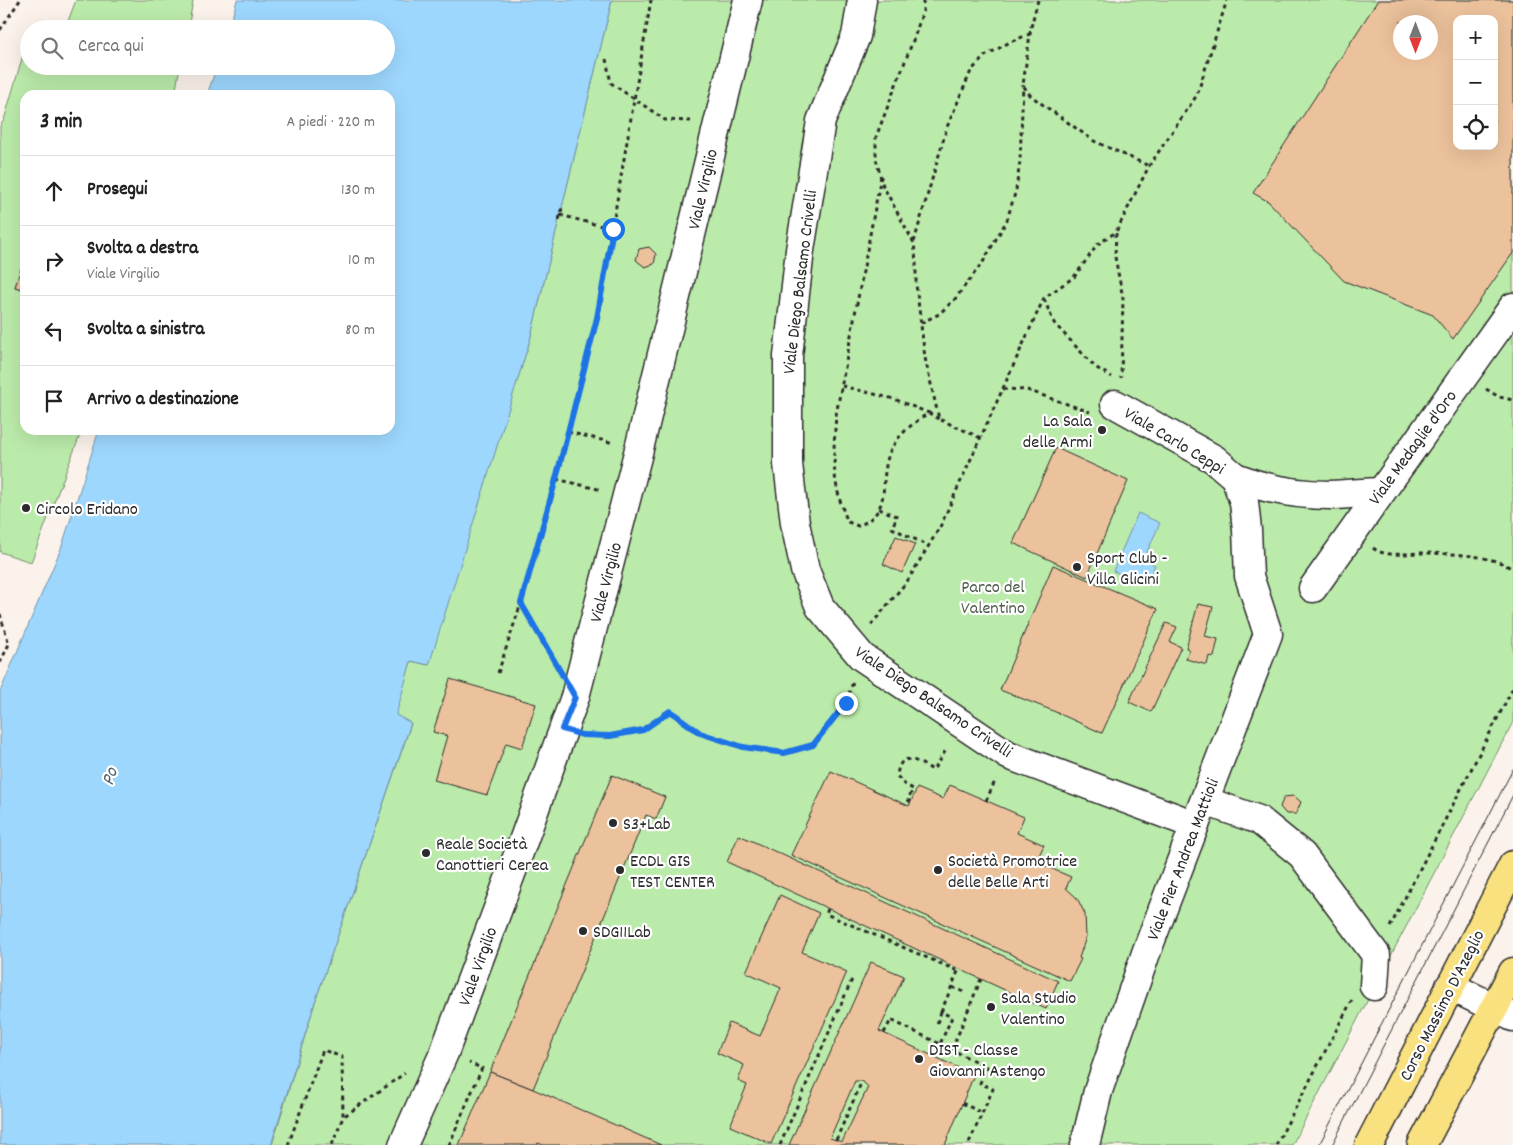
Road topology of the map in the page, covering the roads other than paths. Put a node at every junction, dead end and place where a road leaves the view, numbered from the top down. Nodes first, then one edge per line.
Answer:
1 (748, 0) edge
2 (862, 0) edge
3 (1513, 307) edge
4 (1103, 408) road end
5 (1235, 477) junction
6 (1380, 492) junction
7 (1249, 576) joint
8 (1313, 588) dead end
9 (1200, 813) junction
10 (1513, 864) edge
11 (1513, 972) edge
12 (1450, 986) junction
13 (1364, 991) road end
14 (1504, 1012) edge
15 (403, 1145) edge
16 (1085, 1145) edge
17 (1370, 1145) edge
18 (1422, 1145) edge

1 - 15 street, Viale Virgilio
2 - 9 street, Viale Diego Balsamo Crivelli
3 - 6 street, Viale Medaglie d'Oro
4 - 5 street, Viale Carlo Ceppi
5 - 6 street, Viale Carlo Ceppi
5 - 7 street, Viale Carlo Ceppi
6 - 8 street, Viale Medaglie d'Oro
7 - 9 street, Viale Pier Andrea Mattioli
9 - 13 street, Viale Diego Balsamo Crivelli
9 - 16 street, Viale Pier Andrea Mattioli
10 - 12 main road, Corso Massimo D'Azeglio
11 - 14 main road
12 - 14 street
12 - 17 main road, Corso Massimo D'Azeglio
14 - 18 main road

